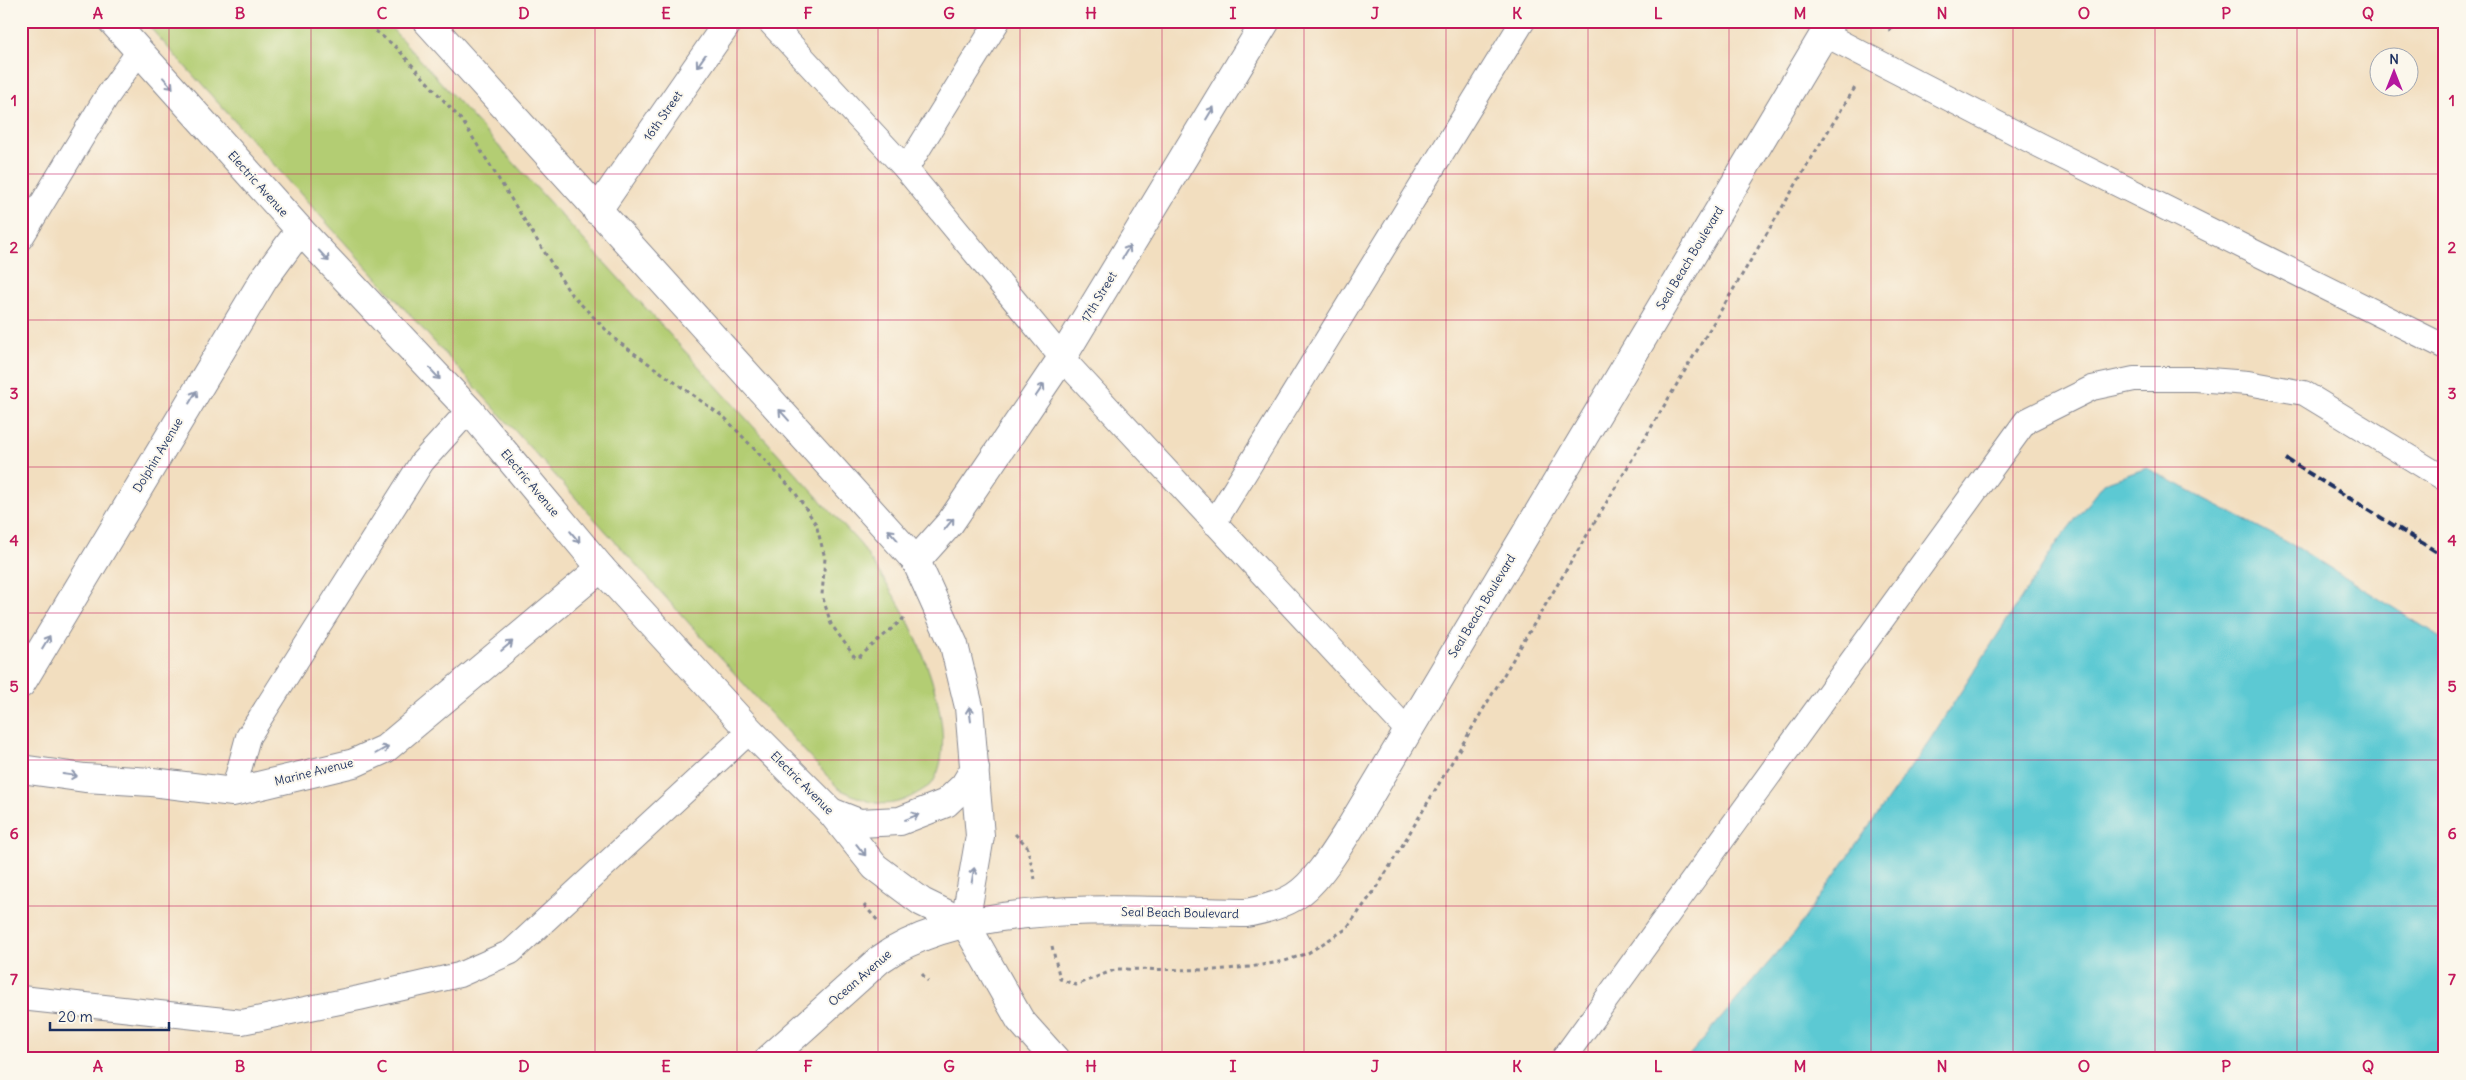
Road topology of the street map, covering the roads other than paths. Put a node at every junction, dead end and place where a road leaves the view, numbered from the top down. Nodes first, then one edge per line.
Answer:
1 (112, 21) edge
2 (427, 21) edge
3 (729, 21) edge
4 (769, 21) edge
5 (998, 21) edge
6 (1266, 21) edge
7 (1523, 21) edge
8 (1828, 28) edge
9 (139, 51) junction
10 (906, 169) junction
11 (597, 211) junction
12 (300, 230) junction
13 (21, 238) edge
14 (2445, 347) edge
15 (1062, 358) junction
16 (469, 410) junction
17 (2445, 479) edge
18 (1214, 523) junction
19 (916, 561) junction
20 (601, 568) junction
21 (21, 684) edge
22 (1408, 731) junction
23 (750, 732) junction
24 (975, 768) junction
25 (21, 769) edge
26 (233, 792) junction
27 (831, 812) junction
28 (965, 923) junction
29 (21, 998) edge
30 (769, 1059) edge
31 (1055, 1059) edge
32 (1564, 1059) edge

1 - 9 main road, Electric Avenue
2 - 11 main road
3 -> 11 main road, 16th Street
4 - 10 lane
5 - 10 lane
15 -> 6 main road, 17th Street
7 - 18 lane
8 - 14 lane
8 - 22 main road, Seal Beach Boulevard
9 -> 12 main road, Electric Avenue
9 - 13 lane
10 - 15 lane
19 -> 11 main road
12 -> 16 main road, Electric Avenue
21 -> 12 main road, Dolphin Avenue
15 - 18 lane
19 -> 15 main road, 17th Street
16 -> 20 main road, Electric Avenue
16 - 26 lane
17 - 32 lane
18 - 22 lane
24 -> 19 main road
20 - 23 main road, Electric Avenue
26 -> 20 main road, Marine Avenue
22 - 28 main road, Seal Beach Boulevard
23 - 27 main road, Electric Avenue
23 - 29 lane
27 -> 24 main road
28 -> 24 main road
25 -> 26 main road, Marine Avenue
27 -> 28 main road, Electric Avenue
28 - 30 main road, Ocean Avenue
28 - 31 main road

